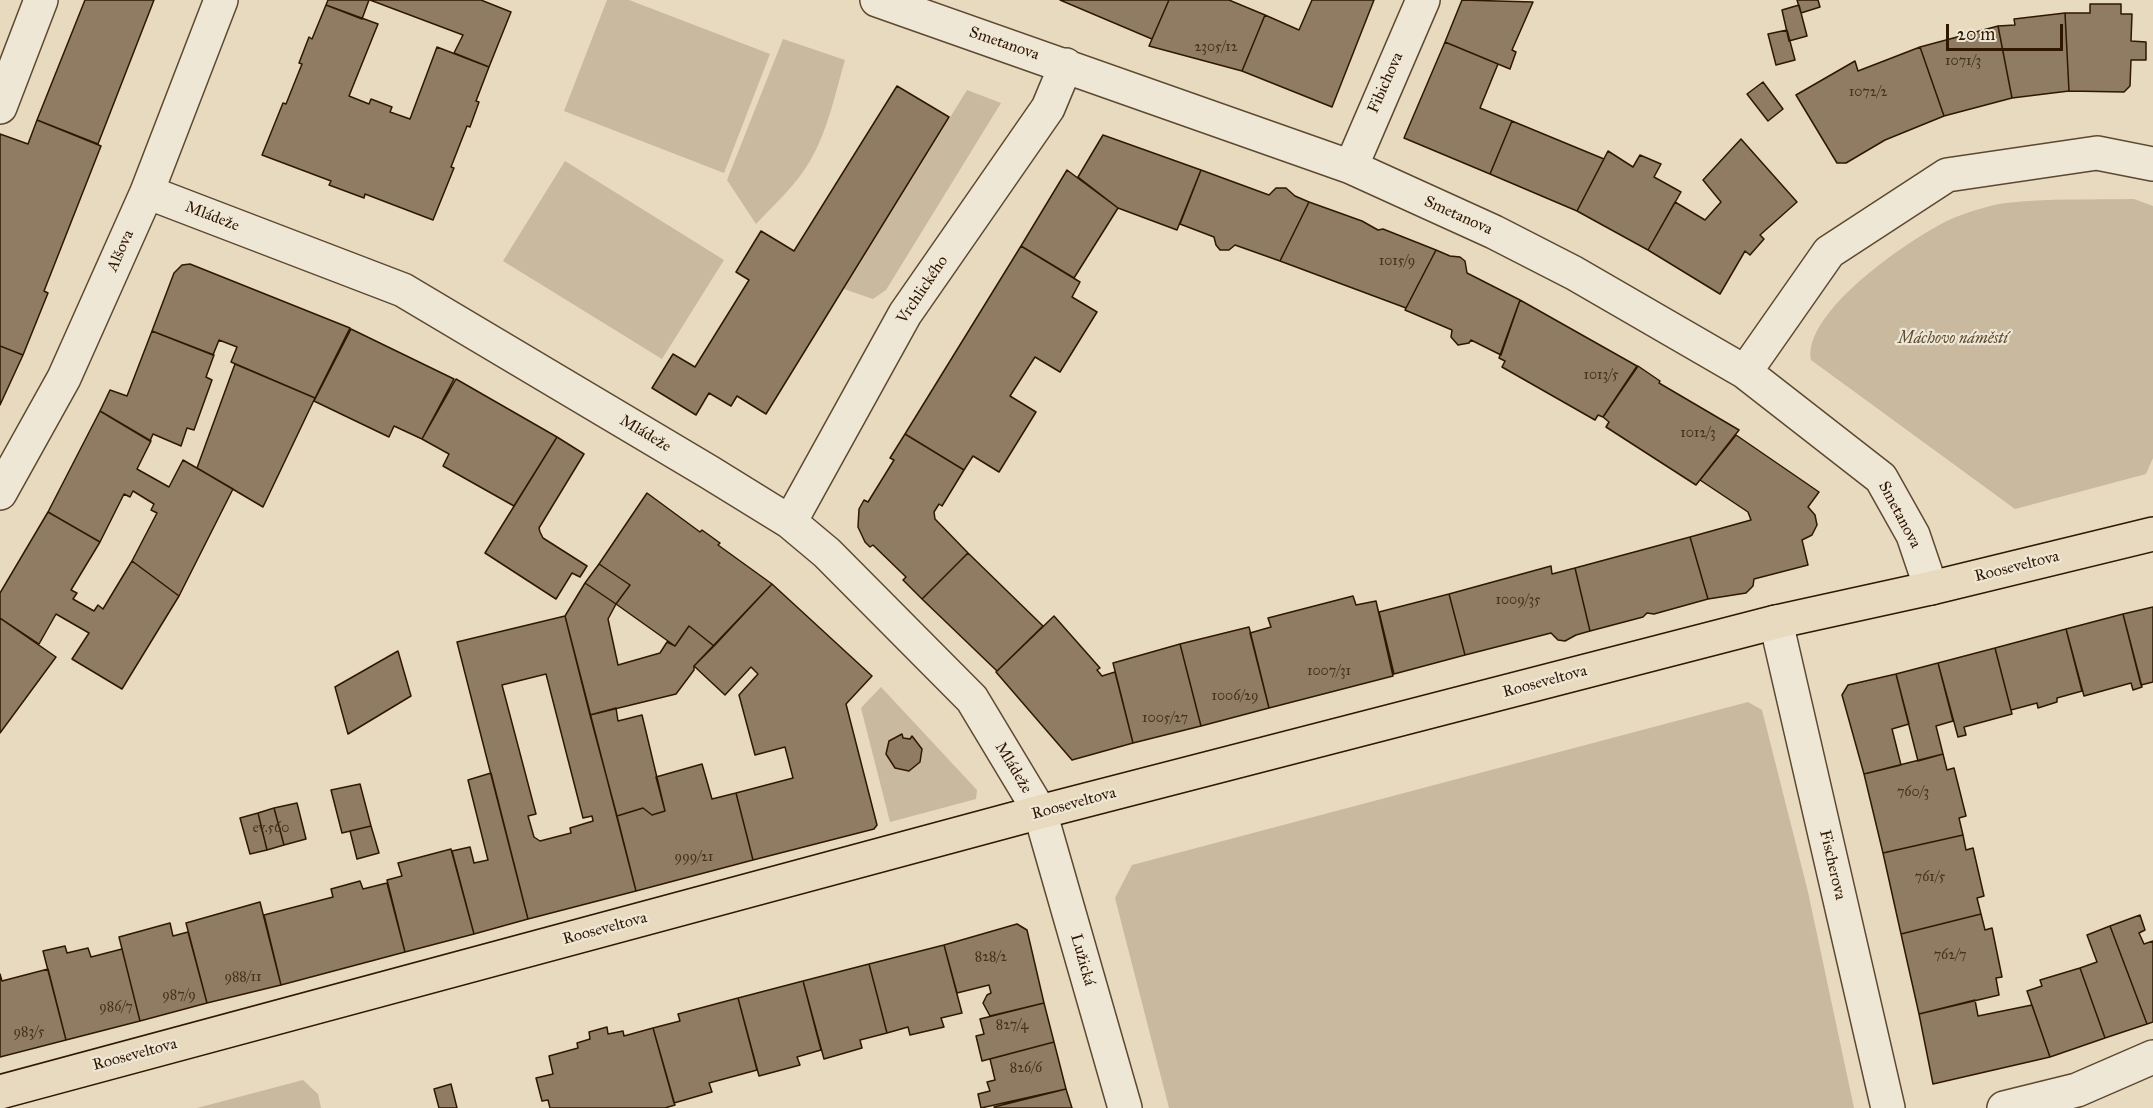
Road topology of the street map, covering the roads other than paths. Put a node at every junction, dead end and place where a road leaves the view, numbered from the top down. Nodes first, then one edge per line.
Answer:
1 (41, 0) edge
2 (221, 0) edge
3 (877, 0) edge
4 (1423, 0) edge
5 (1066, 65) junction
6 (0, 106) edge
7 (2153, 164) edge
8 (1350, 167) junction
9 (147, 192) junction
10 (1745, 372) junction
11 (0, 493) edge
12 (790, 522) junction
13 (2153, 534) edge
14 (1931, 588) junction
15 (1776, 622) junction
16 (1040, 812) junction
17 (2153, 1057) edge
18 (0, 1092) edge
19 (1125, 1108) edge
20 (1888, 1108) edge
21 (2004, 1108) edge

1 - 6 street
2 - 9 street, Alšova
3 - 5 street, Smetanova
4 - 8 street, Fibichova
5 - 8 street, Smetanova
5 - 12 street, Vrchlického
7 - 10 street
8 - 10 street, Smetanova
9 - 11 street, Alšova
9 - 12 street, Mládeže
10 - 14 street, Smetanova
12 - 16 street, Mládeže
13 - 14 main road, Rooseveltova
14 - 15 main road, Rooseveltova
15 - 16 main road, Rooseveltova
15 - 20 street, Fischerova
16 - 18 main road, Rooseveltova
16 - 19 street, Lužická
17 - 21 street

